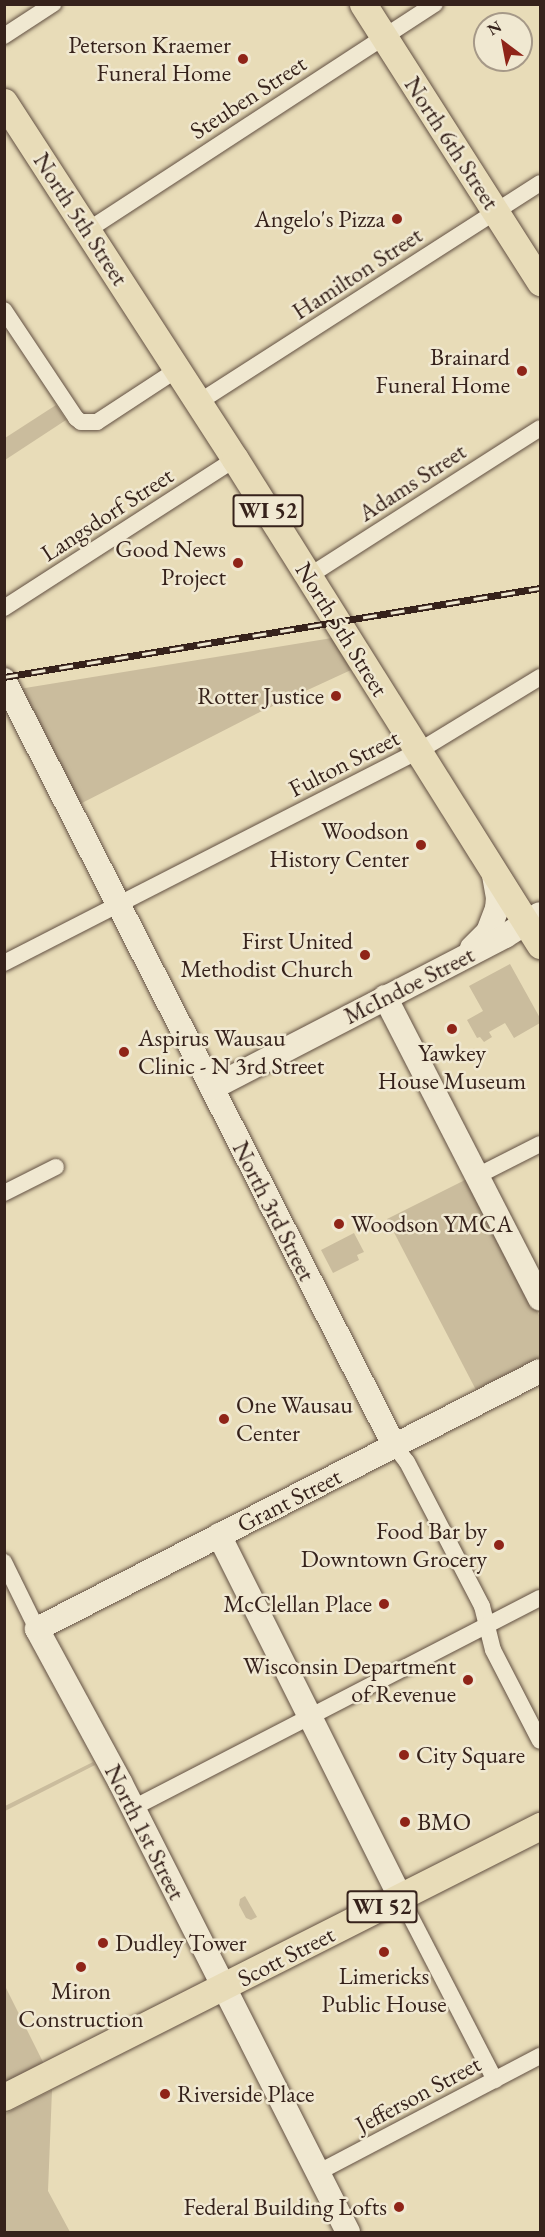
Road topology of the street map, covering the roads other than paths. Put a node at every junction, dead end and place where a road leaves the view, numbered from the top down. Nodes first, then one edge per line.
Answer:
1 (53, 4) edge
2 (363, 4) edge
3 (435, 4) edge
4 (4, 36) edge
5 (384, 37) junction
6 (4, 102) edge
7 (540, 183) edge
8 (496, 212) junction
9 (88, 230) junction
10 (540, 282) edge
11 (4, 310) edge
12 (178, 369) junction
13 (199, 402) junction
14 (540, 428) edge
15 (235, 459) junction
16 (309, 576) junction
17 (4, 608) edge
18 (540, 677) edge
19 (4, 680) edge
20 (419, 751) junction
21 (491, 865) junction
22 (119, 905) junction
23 (536, 927) edge
24 (462, 958) junction
25 (4, 963) edge
26 (385, 997) junction
27 (212, 1088) junction
28 (540, 1144) edge
29 (56, 1167) dead end
30 (479, 1175) junction
31 (4, 1193) edge
32 (540, 1299) edge
33 (540, 1371) edge
34 (394, 1445) junction
35 (219, 1535) junction
36 (4, 1562) edge
37 (540, 1598) edge
38 (488, 1625) junction
39 (37, 1629) junction
40 (310, 1717) junction
41 (540, 1741) edge
42 (133, 1808) junction
43 (540, 1826) edge
44 (401, 1898) junction
45 (223, 1989) junction
46 (540, 2056) edge
47 (495, 2080) junction
48 (4, 2097) edge
49 (317, 2173) junction
50 (348, 2232) edge

1 - 4 street
2 - 5 main road, North 6th Street
3 - 5 street, Steuben Street
5 - 8 main road, North 6th Street
5 - 9 street, Steuben Street
6 - 9 main road, North 5th Street / WI 52
7 - 8 street, Hamilton Street
8 - 10 main road, North 6th Street
8 - 13 street, Hamilton Street
9 - 12 main road, North 5th Street / WI 52
11 - 12 street
12 - 13 main road, North 5th Street / WI 52
13 - 15 main road, North 5th Street / WI 52
14 - 16 street, Adams Street
15 - 16 main road, North 5th Street / WI 52
15 - 17 street, Langsdorf Street
16 - 20 main road, North 5th Street / WI 52
18 - 20 street, Fulton Street
19 - 22 street, North 3rd Street
20 - 21 main road, North 5th Street / WI 52
20 - 22 street, Fulton Street
21 - 23 main road, North 5th Street / WI 52
21 - 24 street
22 - 25 street, Fulton Street
22 - 27 street, North 3rd Street
23 - 24 street, McIndoe Street
24 - 26 street, McIndoe Street
26 - 27 street, McIndoe Street
26 - 30 street
27 - 34 street, North 3rd Street
28 - 30 street
29 - 31 street
30 - 32 street
33 - 34 street, Grant Street
34 - 35 street, Grant Street
34 - 38 street, North 3rd Street
35 - 39 street, Grant Street
35 - 40 street
36 - 39 street, North 1st Street
37 - 38 street
38 - 40 street
38 - 41 street, North 3rd Street
39 - 42 street, North 1st Street
40 - 42 street
40 - 44 street
42 - 45 street, North 1st Street
43 - 44 main road, Scott Street / WI 52
44 - 45 main road, Scott Street / WI 52
44 - 47 street
45 - 48 main road, Scott Street / WI 52
45 - 49 street, North 1st Street
46 - 47 street, Jefferson Street
47 - 49 street, Jefferson Street
49 - 50 street, North 1st Street

